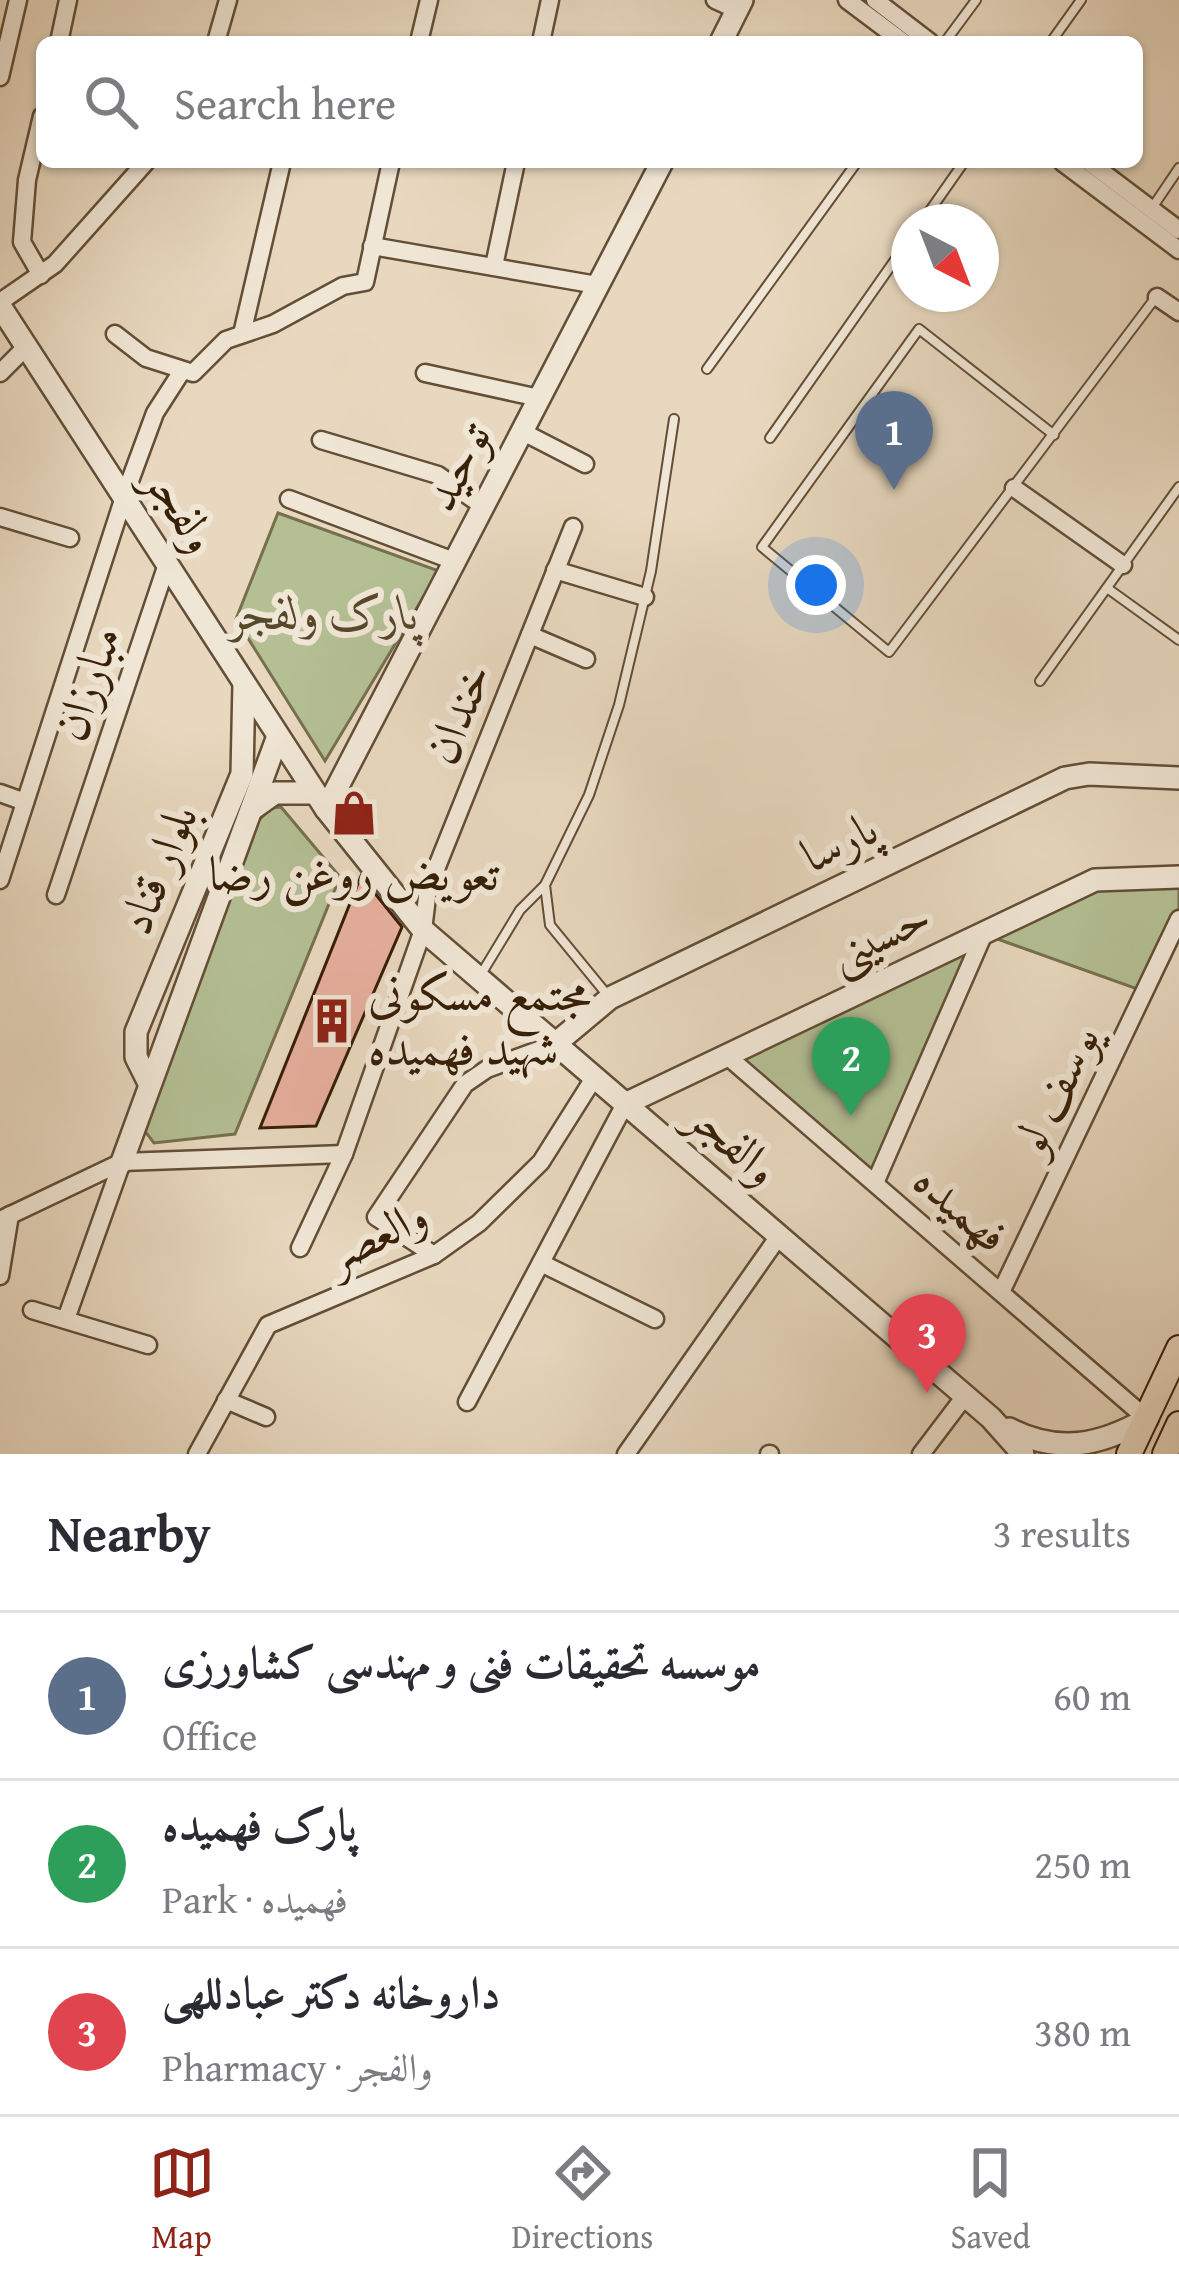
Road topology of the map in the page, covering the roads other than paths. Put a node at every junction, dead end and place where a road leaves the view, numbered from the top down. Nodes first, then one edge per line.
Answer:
1 (18, 0) edge
2 (68, 0) edge
3 (228, 0) edge
4 (429, 0) edge
5 (550, 0) edge
6 (715, 0) edge
7 (847, 0) edge
8 (875, 0) edge
9 (976, 0) edge
10 (1081, 0) edge
11 (740, 5) edge
12 (60, 36) edge
13 (218, 36) edge
14 (420, 36) edge
15 (543, 36) edge
16 (725, 36) edge
17 (895, 36) edge
18 (922, 36) edge
19 (949, 36) edge
20 (1055, 36) edge
21 (0, 77) edge
22 (36, 142) edge
23 (141, 168) edge
24 (281, 168) edge
25 (391, 168) edge
26 (515, 168) edge
27 (659, 168) edge
28 (853, 168) edge
29 (960, 168) edge
30 (1070, 168) edge
31 (1097, 168) edge
32 (1179, 168) edge
33 (935, 204) edge
34 (1151, 209) junction
35 (1179, 230) edge
36 (372, 246) junction
37 (1179, 250) edge
38 (494, 266) junction
39 (891, 266) edge
40 (41, 274) junction
41 (597, 285) junction
42 (1156, 297) joint
43 (0, 304) edge
44 (1179, 312) edge
45 (115, 334) dead end
46 (242, 334) junction
47 (26, 347) junction
48 (707, 368) dead end
49 (182, 371) junction
50 (0, 373) edge
51 (425, 373) dead end
52 (539, 398) junction
53 (674, 418) dead end
54 (521, 431) junction
55 (1054, 435) junction
56 (770, 438) dead end
57 (321, 440) dead end
58 (585, 464) dead end
59 (1179, 487) edge
60 (1014, 488) junction
61 (124, 497) junction
62 (289, 499) dead end
63 (483, 506) junction
64 (0, 517) edge
65 (572, 527) dead end
66 (70, 538) dead end
67 (454, 561) junction
68 (167, 564) junction
69 (1123, 565) junction
70 (555, 570) junction
71 (1107, 588) junction
72 (645, 597) junction
73 (530, 635) junction
74 (1179, 640) edge
75 (586, 658) dead end
76 (1040, 681) dead end
77 (244, 682) junction
78 (278, 736) junction
79 (1179, 778) edge
80 (0, 793) edge
81 (321, 801) junction
82 (25, 802) junction
83 (250, 810) junction
84 (1179, 877) edge
85 (0, 880) edge
86 (545, 885) junction
87 (56, 895) dead end
88 (1179, 919) edge
89 (423, 931) junction
90 (986, 931) junction
91 (479, 979) junction
92 (610, 998) junction
93 (555, 1044) junction
94 (726, 1054) junction
95 (594, 1078) junction
96 (148, 1081) junction
97 (625, 1104) junction
98 (344, 1154) junction
99 (122, 1162) junction
100 (875, 1183) junction
101 (5, 1217) edge
102 (778, 1236) junction
103 (300, 1248) dead end
104 (434, 1255) junction
105 (541, 1263) junction
106 (0, 1276) edge
107 (1001, 1292) junction
108 (32, 1310) dead end
109 (66, 1319) junction
110 (655, 1319) dead end
111 (148, 1345) dead end
112 (1179, 1348) edge
113 (965, 1396) junction
114 (226, 1400) junction
115 (467, 1402) dead end
116 (266, 1417) dead end
117 (991, 1418) junction
118 (1147, 1419) junction
119 (1179, 1424) edge
120 (197, 1454) edge
121 (626, 1454) edge
122 (921, 1454) edge
123 (1023, 1454) edge
124 (1129, 1454) edge
125 (1165, 1454) edge

1 - 21 street
2 - 12 street
3 - 13 street
4 - 14 street
5 - 15 street
6 - 11 street
7 - 17 street
8 - 18 street
9 - 19 lane
10 - 20 lane
11 - 16 street
22 - 40 street
23 - 40 street
24 - 46 street
25 - 36 street
26 - 38 street
27 - 41 street, توحید
28 - 48 lane
29 - 33 lane
30 - 37 street
31 - 34 street
32 - 34 lane
34 - 35 street
36 - 38 street
36 - 46 street
38 - 41 street
39 - 56 lane
40 - 43 street
41 - 52 street, توحید
42 - 44 street
42 - 55 lane
43 - 47 street, ولفجر
45 - 49 street
46 - 49 street
47 - 50 street
47 - 61 street, ولفجر
49 - 61 street
51 - 52 street
52 - 54 street, توحید
53 - 72 lane
54 - 58 street
54 - 63 street, توحید
55 - 60 lane
55 - 60 lane
57 - 63 street
59 - 69 lane
60 - 69 street
61 - 68 street, ولفجر
61 - 82 street
62 - 67 street
63 - 67 street, توحید
64 - 66 street
65 - 70 street, خندان
67 - 81 street, توحید
68 - 77 street, ولفجر
68 - 87 street, مبارزان
69 - 71 lane
70 - 72 street
70 - 73 street, خندان
71 - 74 lane
71 - 76 lane
72 - 86 lane
73 - 75 street
73 - 89 street, خندان
77 - 78 street, ولفجر
77 - 96 street, بلوار قناد
78 - 81 street, ولفجر
78 - 83 street, بلوار قناد
79 - 92 street, پارسا
80 - 82 street
81 - 83 street
81 - 89 street, ولفجر
82 - 85 street
83 - 96 street, بلوار قناد
84 - 90 street, حسینی
86 - 91 lane
86 - 92 lane
88 - 107 street, یوسف لو
89 - 91 street, والفجر
89 - 98 street, خندان
90 - 94 street, حسینی
90 - 100 street
91 - 93 street, والفجر
92 - 93 street, پارسا
93 - 95 street, والفجر
93 - 104 street
94 - 97 street, حسینی
94 - 100 street, فهمیده
95 - 97 street, والفجر
95 - 104 street, والعصر
96 - 99 street, بلوار قناد
97 - 102 street, والفجر
97 - 105 street
98 - 99 street
98 - 103 street, خندان
99 - 101 street
99 - 109 street
100 - 107 street, فهمیده
101 - 106 street
102 - 113 street, والفجر
102 - 121 street
104 - 114 street, والعصر
105 - 110 street
105 - 115 street
107 - 118 street, فهمیده
108 - 109 street
109 - 111 street
112 - 118 main road
113 - 117 street, والفجر
113 - 122 street
114 - 116 street
114 - 120 street, والعصر
117 - 118 street
117 - 123 street
118 - 124 main road
119 - 125 main road

